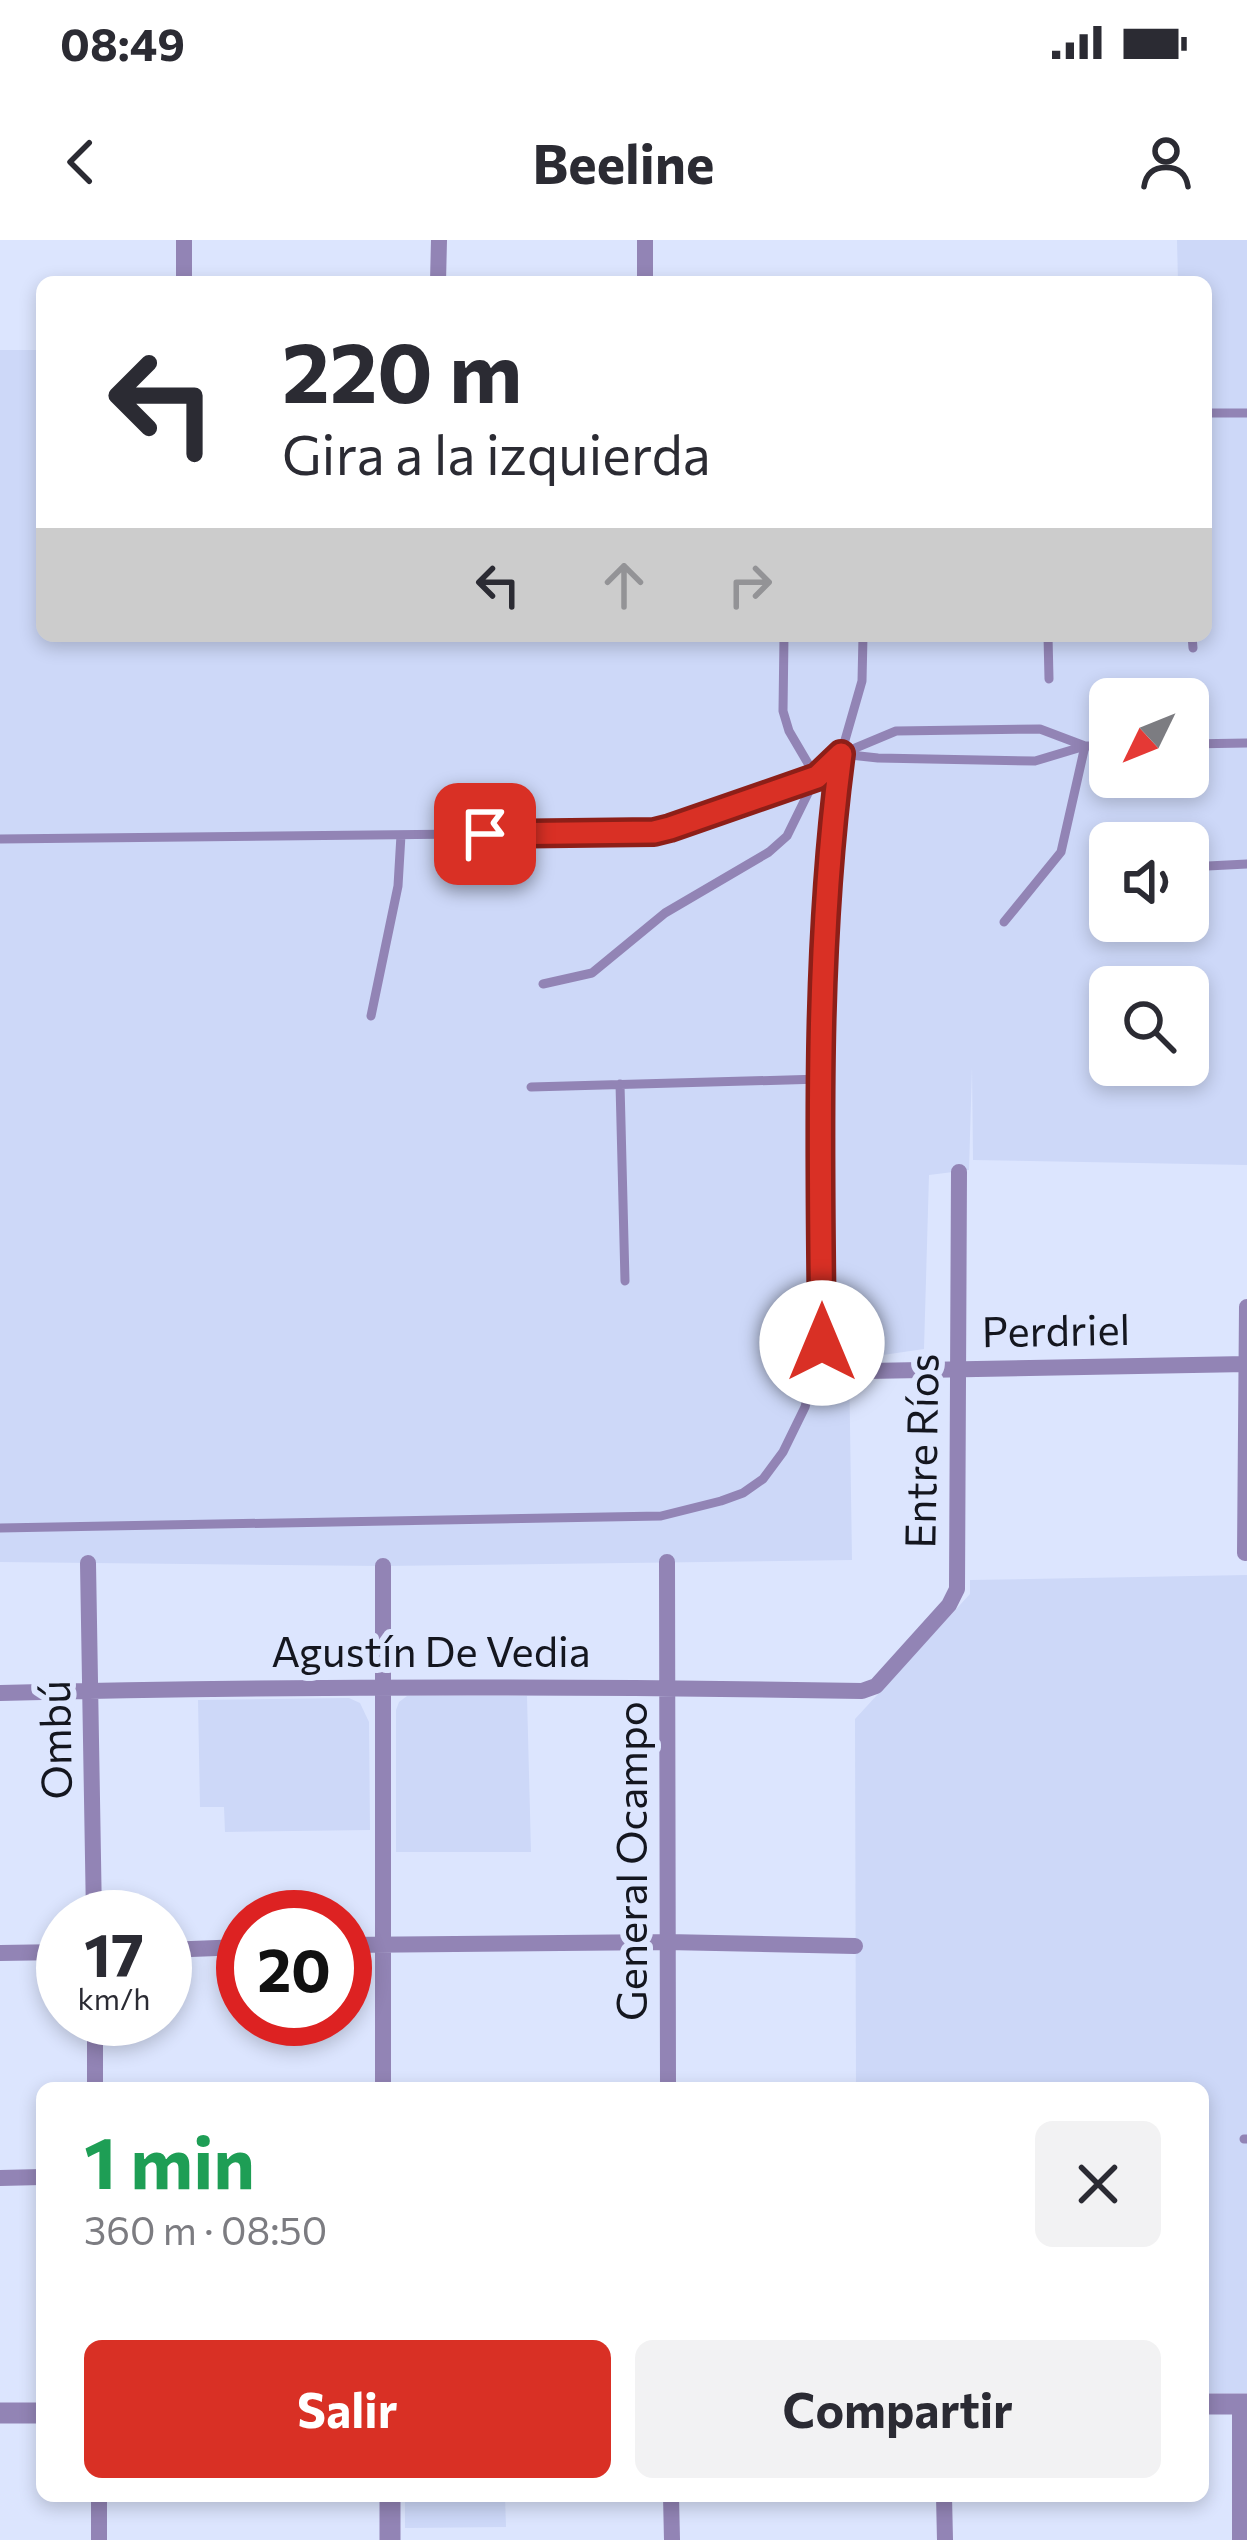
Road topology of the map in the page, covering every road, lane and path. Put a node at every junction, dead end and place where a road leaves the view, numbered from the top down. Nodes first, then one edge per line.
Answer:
1 (184, 240) edge
2 (439, 240) edge
3 (646, 240) edge
4 (184, 276) edge
5 (438, 276) edge
6 (645, 276) edge
7 (1212, 413) edge
8 (1247, 413) edge
9 (784, 642) edge
10 (863, 642) edge
11 (1048, 642) edge
12 (1049, 679) dead end
13 (1247, 743) edge
14 (1209, 744) edge
15 (1084, 746) junction
16 (1089, 746) edge
17 (841, 754) junction
18 (817, 777) junction
19 (400, 835) junction
20 (0, 839) edge
21 (1247, 864) edge
22 (1209, 866) edge
23 (1004, 922) dead end
24 (543, 984) dead end
25 (371, 1016) dead end
26 (821, 1079) junction
27 (620, 1084) junction
28 (530, 1087) dead end
29 (959, 1172) dead end
30 (626, 1281) dead end
31 (1247, 1307) edge
32 (1246, 1364) edge
33 (959, 1368) junction
34 (867, 1371) dead end
35 (0, 1528) edge
36 (1246, 1553) edge
37 (668, 1562) dead end
38 (88, 1563) dead end
39 (383, 1566) dead end
40 (384, 1688) junction
41 (668, 1688) junction
42 (92, 1691) junction
43 (862, 1691) joint
44 (0, 1693) edge
45 (94, 1890) edge
46 (667, 1942) junction
47 (372, 1944) edge
48 (383, 1944) junction
49 (855, 1946) dead end
50 (36, 1952) edge
51 (0, 1953) edge
52 (94, 2046) edge
53 (95, 2082) edge
54 (383, 2082) edge
55 (668, 2082) edge
56 (36, 2177) edge
57 (0, 2178) edge
58 (1209, 2404) edge
59 (1243, 2404) edge
60 (36, 2413) edge
61 (0, 2414) edge
62 (99, 2502) edge
63 (390, 2502) edge
64 (671, 2502) edge
65 (944, 2502) edge
66 (99, 2540) edge
67 (390, 2540) edge
68 (672, 2540) edge
69 (944, 2540) edge
70 (1240, 2540) edge

1 - 4 street
2 - 5 street
3 - 6 street
7 - 8 lane
9 - 18 lane
10 - 17 lane
11 - 12 lane
13 - 14 lane
15 - 16 lane
15 - 17 lane
15 - 17 lane
15 - 23 lane
17 - 18 lane
17 - 26 lane
18 - 19 lane
18 - 24 lane
19 - 20 lane
19 - 25 lane
21 - 22 lane
26 - 27 lane
26 - 35 lane
27 - 28 lane
27 - 30 lane
29 - 33 street, Entre Ríos
31 - 32 street
32 - 33 street, Perdriel
32 - 36 street
33 - 34 street, Perdriel
33 - 43 street, Entre Ríos
37 - 41 street, General Ocampo
38 - 42 street, Ombú
39 - 40 street
40 - 41 street, Agustín De Vedia
40 - 42 street, Agustín De Vedia
40 - 48 street
41 - 43 street, Agustín De Vedia
41 - 46 street, General Ocampo
42 - 44 street, Agustín De Vedia
42 - 45 street, Ombú
46 - 48 street
46 - 49 street
46 - 55 street, General Ocampo
47 - 48 street
48 - 54 street
50 - 51 street
52 - 53 street
56 - 57 street
58 - 59 street
59 - 70 street
60 - 61 street
62 - 66 street
63 - 67 street
64 - 68 street
65 - 69 street

